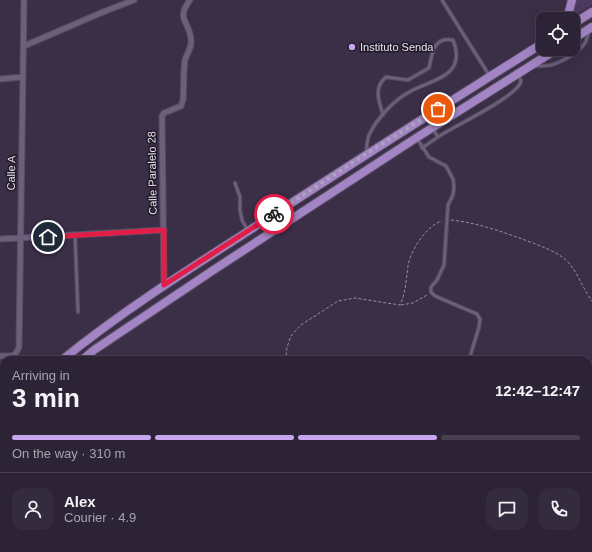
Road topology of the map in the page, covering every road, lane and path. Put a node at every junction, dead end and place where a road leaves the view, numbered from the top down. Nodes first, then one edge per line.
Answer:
1 (24, 0) edge
2 (134, 0) edge
3 (190, 0) edge
4 (441, 0) edge
5 (572, 0) edge
6 (569, 12) edge
7 (592, 12) edge
8 (580, 20) edge
9 (591, 28) edge
10 (580, 35) edge
11 (24, 46) junction
12 (536, 47) edge
13 (545, 56) edge
14 (529, 66) junction
15 (517, 74) junction
16 (490, 76) junction
17 (23, 77) junction
18 (0, 79) edge
19 (383, 115) junction
20 (426, 117) junction
21 (432, 128) junction
22 (438, 137) junction
23 (416, 138) junction
24 (422, 148) junction
25 (366, 154) junction
26 (235, 182) dead end
27 (448, 219) junction
28 (164, 230) junction
29 (248, 231) junction
30 (76, 235) junction
31 (20, 238) junction
32 (0, 239) edge
33 (164, 285) junction
34 (431, 292) junction
35 (592, 301) edge
36 (400, 305) junction
37 (78, 312) dead end
38 (84, 343) junction
39 (0, 356) edge
40 (67, 356) edge
41 (76, 356) edge
42 (87, 356) edge
43 (286, 356) edge
44 (470, 356) edge

1 - 11 street, Calle A
2 - 11 street
3 - 28 street, Calle Paralelo 28
4 - 16 lane
5 - 6 main road
7 - 8 main road
9 - 10 main road
9 - 14 lane
11 - 17 street, Calle A
12 - 16 main road
13 - 14 main road
14 - 15 main road
15 - 21 main road
15 - 22 lane
16 - 20 main road
17 - 18 street
17 - 31 street, Calle A
19 - 19 lane
19 - 25 lane
20 - 21 lane
20 - 25 main road
21 - 22 lane
21 - 23 main road
22 - 24 lane
23 - 24 lane
23 - 42 main road
24 - 27 lane
25 - 29 main road
26 - 29 lane
27 - 34 lane
27 - 35 path
27 - 36 path
28 - 30 street
28 - 33 street, Calle Paralelo 28
29 - 33 main road
30 - 31 street
30 - 37 lane
31 - 32 street
31 - 39 street, Calle A
33 - 38 main road
34 - 36 path
34 - 44 lane
36 - 43 path
38 - 40 main road
38 - 41 main road

